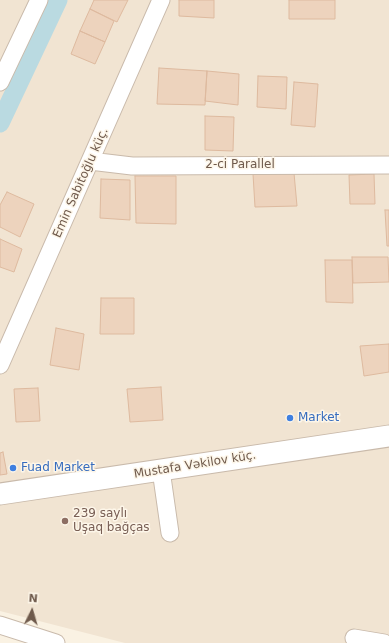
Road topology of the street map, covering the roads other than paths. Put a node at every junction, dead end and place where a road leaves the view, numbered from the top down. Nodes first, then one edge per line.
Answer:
1 (39, 0) edge
2 (161, 0) edge
3 (0, 82) edge
4 (90, 161) junction
5 (389, 164) edge
6 (0, 365) edge
7 (389, 436) edge
8 (161, 470) junction
9 (0, 494) edge
10 (170, 533) dead end
11 (0, 625) edge
12 (354, 638) dead end
13 (56, 643) edge
14 (384, 643) edge

1 - 3 street
2 - 4 street, Emin Sabitoğlu küç.
4 - 5 street, 2-ci Parallel
4 - 6 street, Emin Sabitoğlu küç.
7 - 8 street, Mustafa Vəkilov küç.
8 - 9 street, Mustafa Vəkilov küç.
8 - 10 street
11 - 13 street
12 - 14 street

